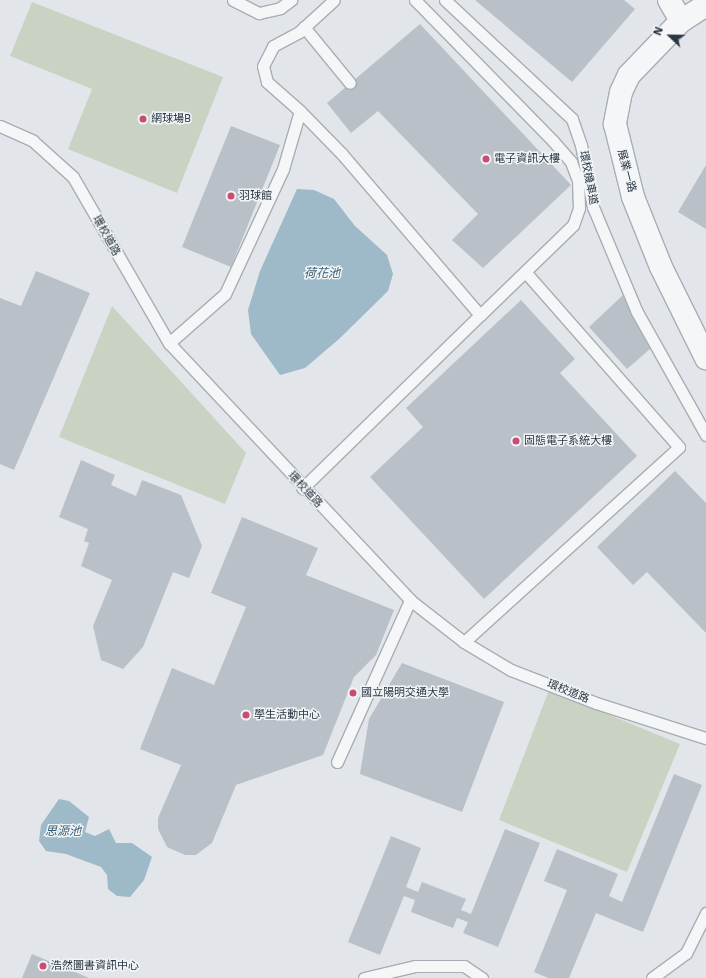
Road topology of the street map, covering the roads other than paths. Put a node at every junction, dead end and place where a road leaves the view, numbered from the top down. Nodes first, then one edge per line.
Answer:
1 (233, 0) edge
2 (291, 0) edge
3 (334, 0) edge
4 (415, 0) edge
5 (445, 0) edge
6 (668, 0) edge
7 (706, 5) edge
8 (682, 21) junction
9 (304, 27) junction
10 (350, 83) dead end
11 (300, 111) junction
12 (0, 126) edge
13 (525, 272) junction
14 (480, 315) junction
15 (169, 343) junction
16 (706, 358) edge
17 (706, 435) edge
18 (303, 488) junction
19 (410, 600) junction
20 (464, 642) junction
21 (706, 738) edge
22 (337, 762) dead end
23 (706, 913) edge
24 (364, 978) edge
25 (482, 978) edge
26 (652, 978) edge

1 - 2 lane
3 - 9 lane
4 - 13 lane
5 - 17 lane, 環校機車道
6 - 8 street
7 - 8 street, 展業一路
8 - 16 street, 展業一路
9 - 10 lane
9 - 11 lane
11 - 14 lane
11 - 15 lane
12 - 15 lane, 環校道路
13 - 14 lane
13 - 20 lane
14 - 18 lane
15 - 18 lane, 環校道路
18 - 19 lane, 環校道路
19 - 20 lane, 環校道路
19 - 22 lane
20 - 21 lane, 環校道路
23 - 26 lane
24 - 25 lane

